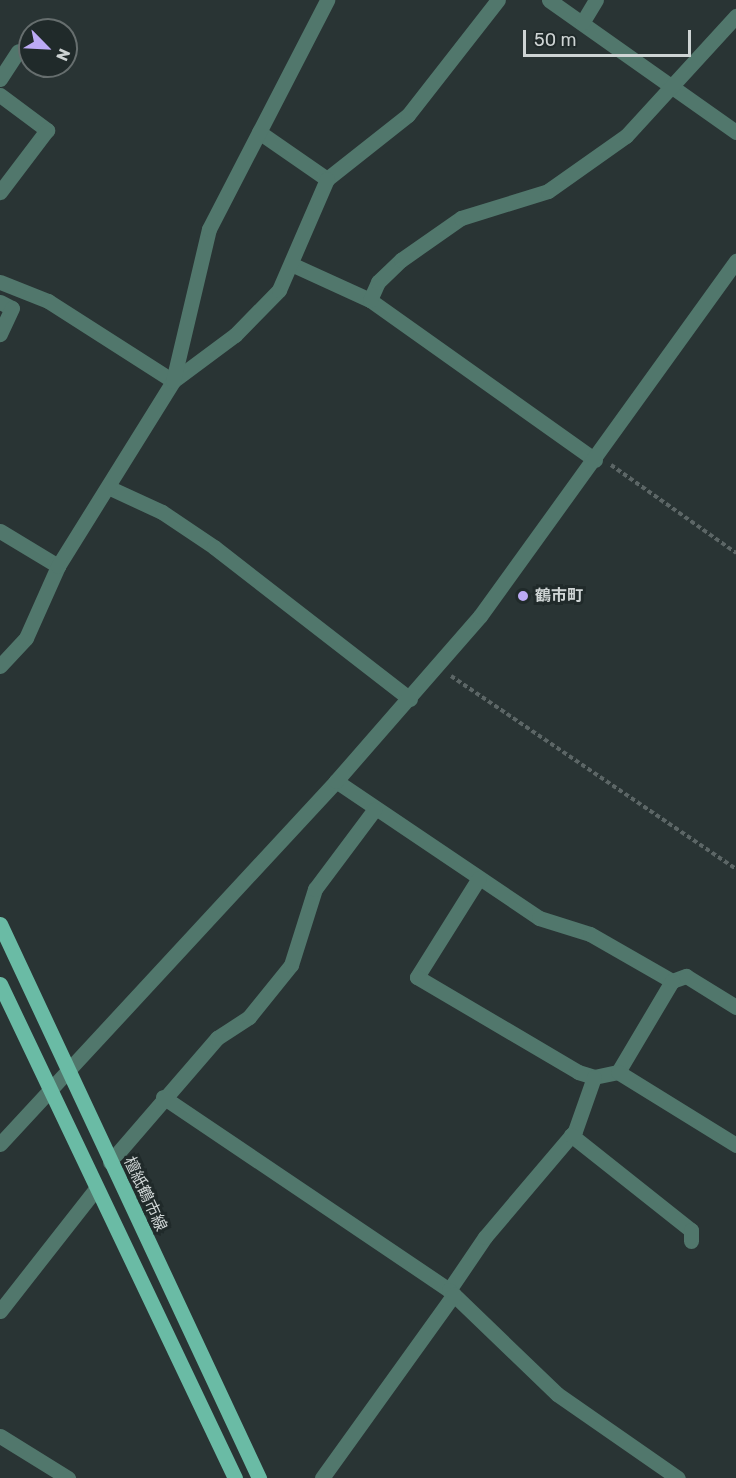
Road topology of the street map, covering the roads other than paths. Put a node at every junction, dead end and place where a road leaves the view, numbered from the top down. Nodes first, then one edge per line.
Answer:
1 (327, 0) edge
2 (498, 0) edge
3 (549, 0) edge
4 (596, 0) edge
5 (736, 16) edge
6 (582, 22) junction
7 (18, 51) dead end
8 (0, 79) edge
9 (671, 87) junction
10 (0, 95) edge
11 (259, 132) junction
12 (736, 132) edge
13 (327, 179) junction
14 (0, 192) edge
15 (736, 261) edge
16 (291, 264) junction
17 (0, 282) edge
18 (370, 300) junction
19 (0, 302) edge
20 (0, 334) edge
21 (173, 381) junction
22 (596, 458) junction
23 (110, 488) junction
24 (0, 531) edge
25 (58, 566) junction
26 (0, 666) edge
27 (410, 699) junction
28 (336, 781) junction
29 (374, 810) junction
30 (479, 878) junction
31 (0, 924) edge
32 (672, 981) junction
33 (0, 984) edge
34 (736, 1007) edge
35 (67, 1070) junction
36 (618, 1072) junction
37 (594, 1077) junction
38 (48, 1090) junction
39 (163, 1097) junction
40 (571, 1135) junction
41 (0, 1144) edge
42 (736, 1145) edge
43 (110, 1162) junction
44 (95, 1190) junction
45 (691, 1241) dead end
46 (452, 1292) junction
47 (0, 1311) edge
48 (0, 1436) edge
49 (68, 1478) edge
50 (235, 1478) edge
51 (258, 1478) edge
52 (322, 1478) edge
53 (678, 1478) edge

1 - 11 street
2 - 13 street
3 - 6 street
4 - 6 street
5 - 9 street
6 - 9 street
7 - 8 street
9 - 12 street
9 - 18 street
10 - 14 street
11 - 13 street
11 - 21 street
13 - 16 street
15 - 22 street
16 - 18 street
16 - 21 street
17 - 21 street
18 - 22 street
19 - 20 street
21 - 23 street
22 - 27 street
23 - 25 street
23 - 27 street
24 - 25 street
25 - 26 street
27 - 28 street
28 - 29 street
28 - 35 street
29 - 30 street
29 - 39 street
30 - 32 street
30 - 37 street
31 - 35 main road, 檀紙鶴市線
32 - 34 street
32 - 36 street
33 - 38 main road
35 - 38 street
35 - 43 main road, 檀紙鶴市線
36 - 37 street
36 - 42 street
37 - 40 street
38 - 41 street
38 - 44 main road
39 - 43 street
39 - 46 street
40 - 45 street
40 - 46 street
43 - 51 main road, 檀紙鶴市線
44 - 47 street
44 - 50 main road
46 - 52 street
46 - 53 street
48 - 49 street

